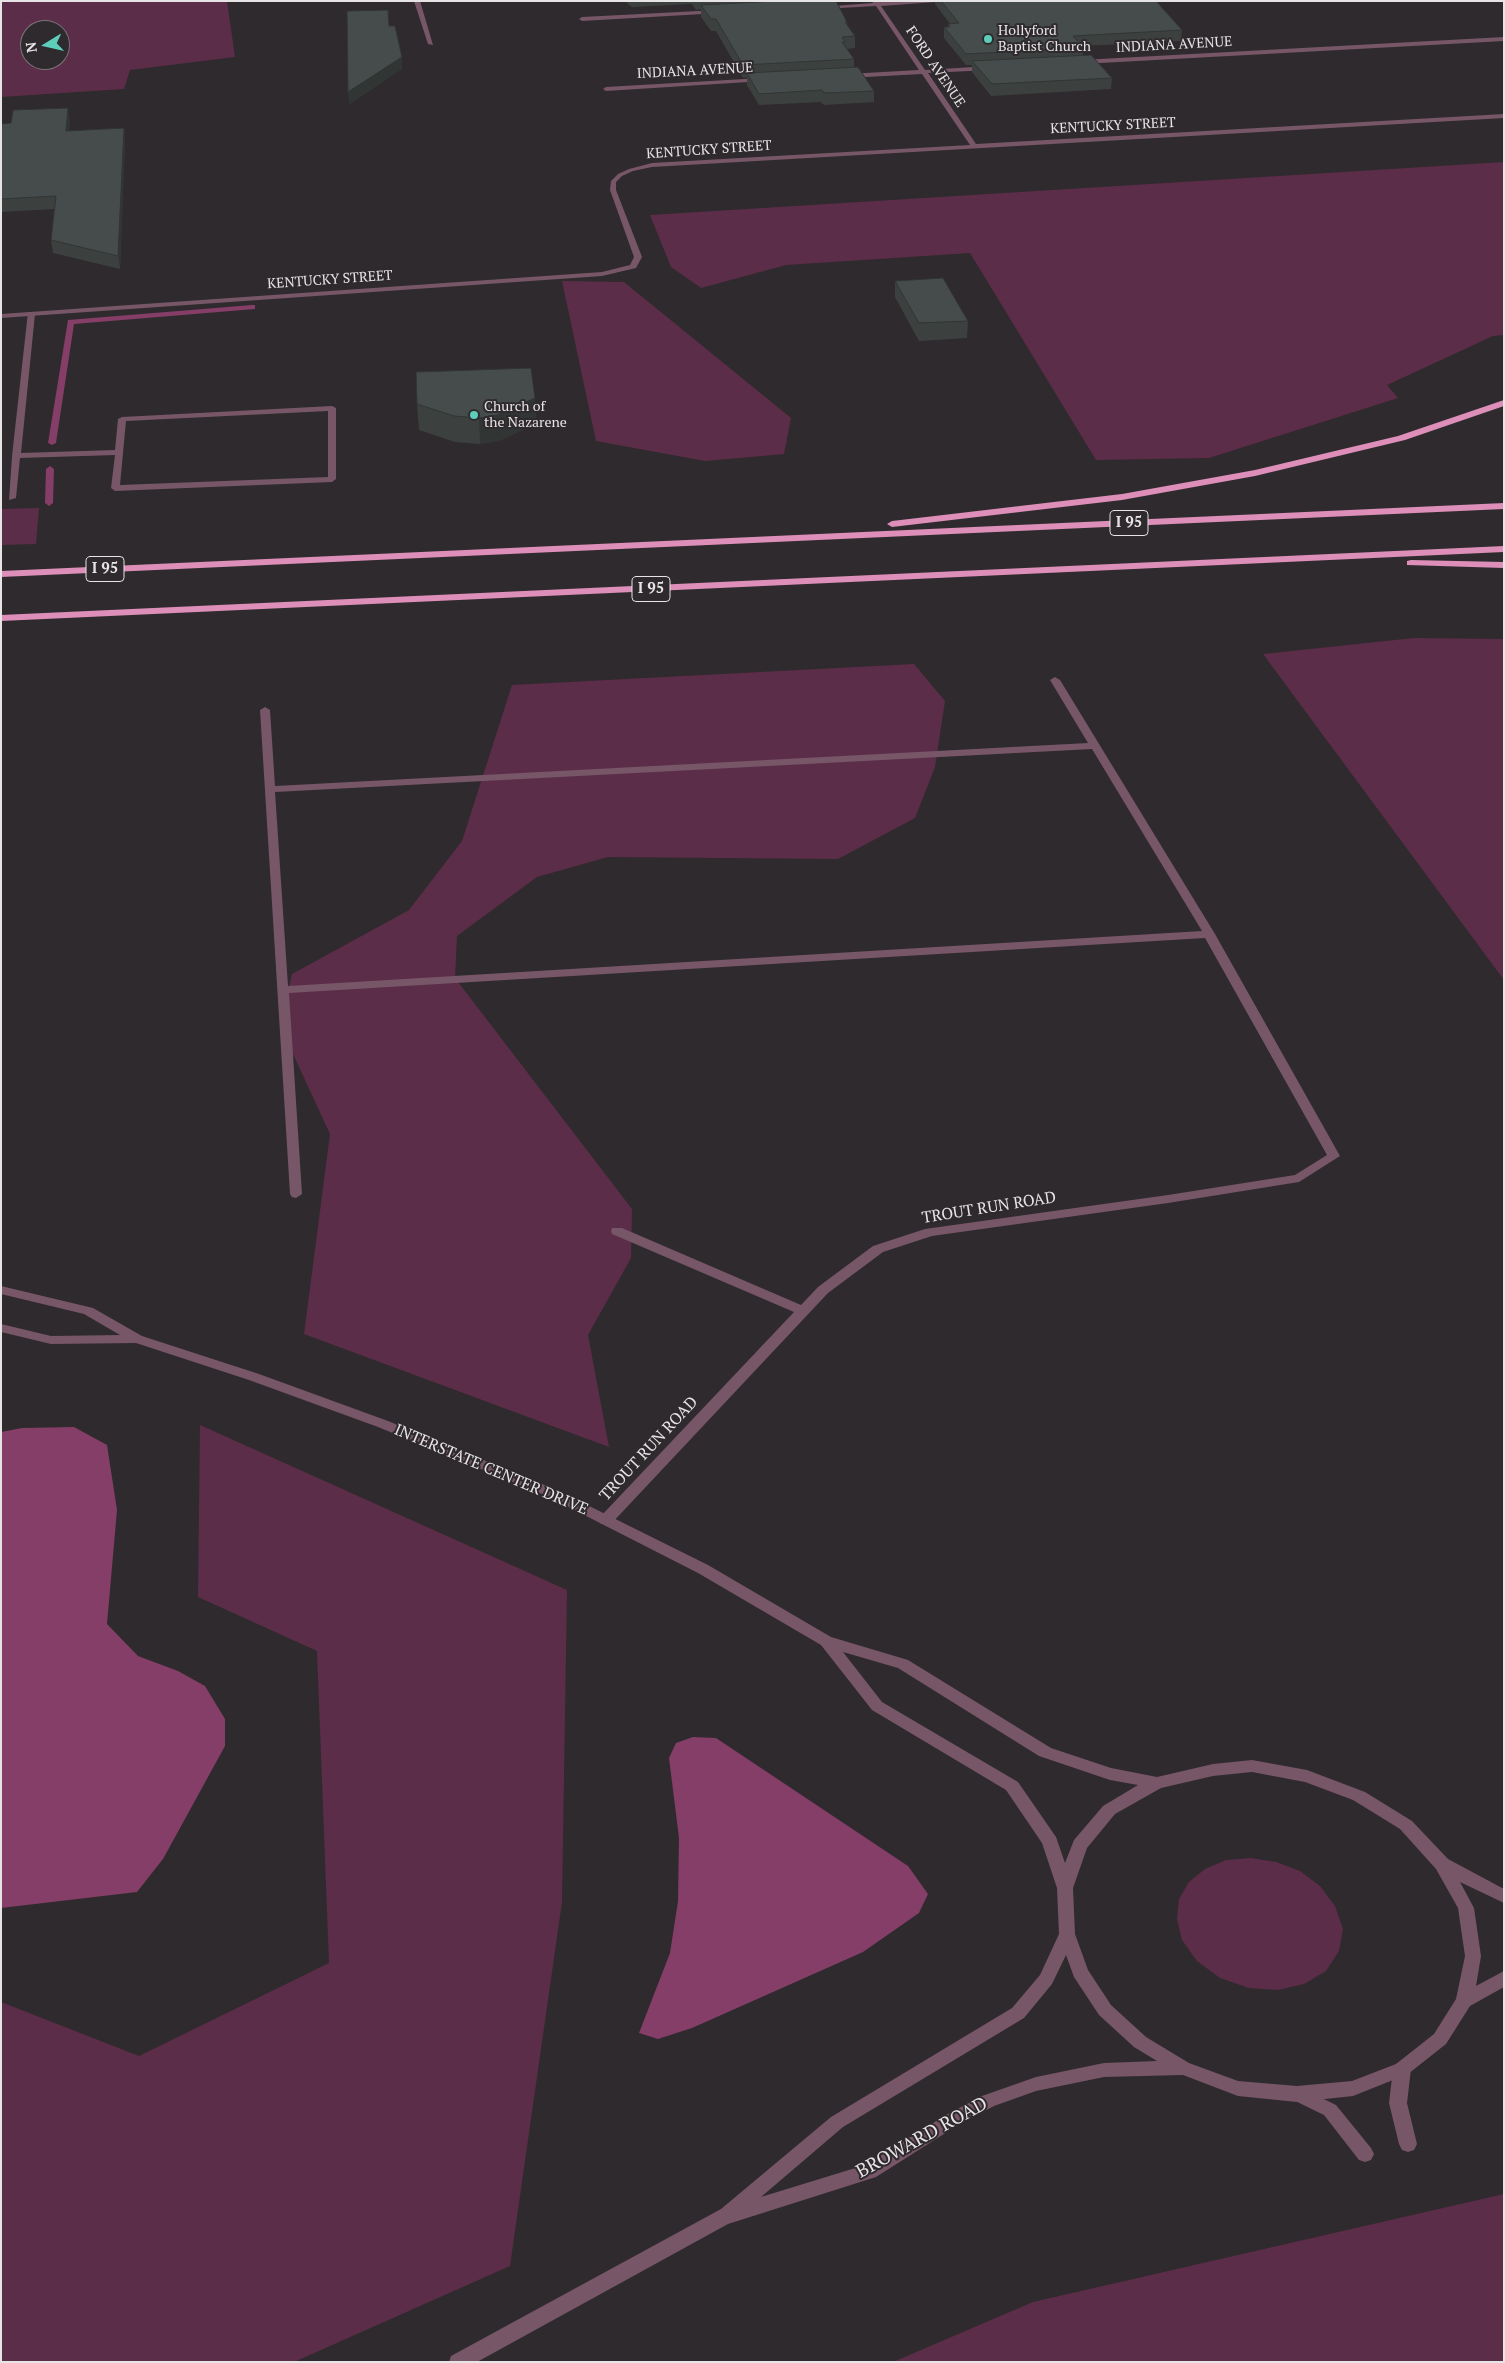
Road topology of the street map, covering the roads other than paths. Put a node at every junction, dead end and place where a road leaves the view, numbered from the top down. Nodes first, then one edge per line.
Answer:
1 (417, 1) edge
2 (948, 1) edge
3 (876, 3) edge
4 (818, 8) edge
5 (730, 12) edge
6 (582, 19) dead end
7 (1504, 38) edge
8 (431, 44) dead end
9 (1071, 63) edge
10 (1002, 67) edge
11 (924, 71) junction
12 (844, 76) edge
13 (774, 80) edge
14 (606, 89) dead end
15 (1504, 116) edge
16 (975, 147) junction
17 (31, 314) junction
18 (1, 316) edge
19 (1504, 403) edge
20 (119, 452) junction
21 (16, 456) junction
22 (12, 498) dead end
23 (1504, 506) edge
24 (754, 540) junction
25 (1504, 549) edge
26 (1300, 560) junction
27 (1504, 565) edge
28 (1, 574) edge
29 (1, 618) edge
30 (1055, 680) dead end
31 (265, 710) dead end
32 (1094, 746) junction
33 (270, 789) junction
34 (1209, 934) junction
35 (284, 990) junction
36 (296, 1194) dead end
37 (617, 1231) dead end
38 (1, 1290) edge
39 (803, 1312) junction
40 (1, 1328) edge
41 (138, 1339) junction
42 (606, 1520) junction
43 (826, 1641) junction
44 (1157, 1783) junction
45 (1442, 1864) junction
46 (1065, 1888) junction
47 (1504, 1896) edge
48 (1067, 1934) junction
49 (1504, 1978) edge
50 (1464, 2001) junction
51 (1183, 2068) junction
52 (1402, 2069) junction
53 (1297, 2094) junction
54 (1408, 2144) dead end
55 (1365, 2154) dead end
56 (723, 2217) junction
57 (458, 2362) edge

1 - 8 street
2 - 3 street
3 - 4 street
3 - 11 street, FORD AVENUE
5 - 6 street
7 - 9 street, INDIANA AVENUE
10 - 11 street
11 - 12 street
11 - 16 street, FORD AVENUE
13 - 14 street, INDIANA AVENUE
15 - 16 street, KENTUCKY STREET
16 - 17 street, KENTUCKY STREET
17 - 18 street, KENTUCKY STREET
17 - 21 street
19 - 24 highway
20 - 20 street
20 - 21 street
21 - 22 street
23 - 24 highway, I 95
24 - 28 highway, I 95
25 - 26 highway, I 95
26 - 27 highway
26 - 29 highway, I 95
30 - 32 street
31 - 33 street
32 - 33 street
32 - 34 street
33 - 35 street
34 - 35 street
34 - 39 street, TROUT RUN ROAD
35 - 36 street
37 - 39 street
38 - 41 street, INTERSTATE CENTER DRIVE
39 - 42 street, TROUT RUN ROAD
40 - 41 street, INTERSTATE CENTER DRIVE
41 - 42 street, INTERSTATE CENTER DRIVE
42 - 43 street, INTERSTATE CENTER DRIVE
43 - 44 street, INTERSTATE CENTER DRIVE
43 - 46 street, INTERSTATE CENTER DRIVE
44 - 45 street
44 - 46 street
45 - 47 street
45 - 50 street
46 - 48 street
48 - 51 street
48 - 56 street, BROWARD ROAD
49 - 50 street
50 - 52 street
51 - 53 street
51 - 56 street, BROWARD ROAD
52 - 53 street
52 - 54 street
53 - 55 street
56 - 57 street, BROWARD ROAD

